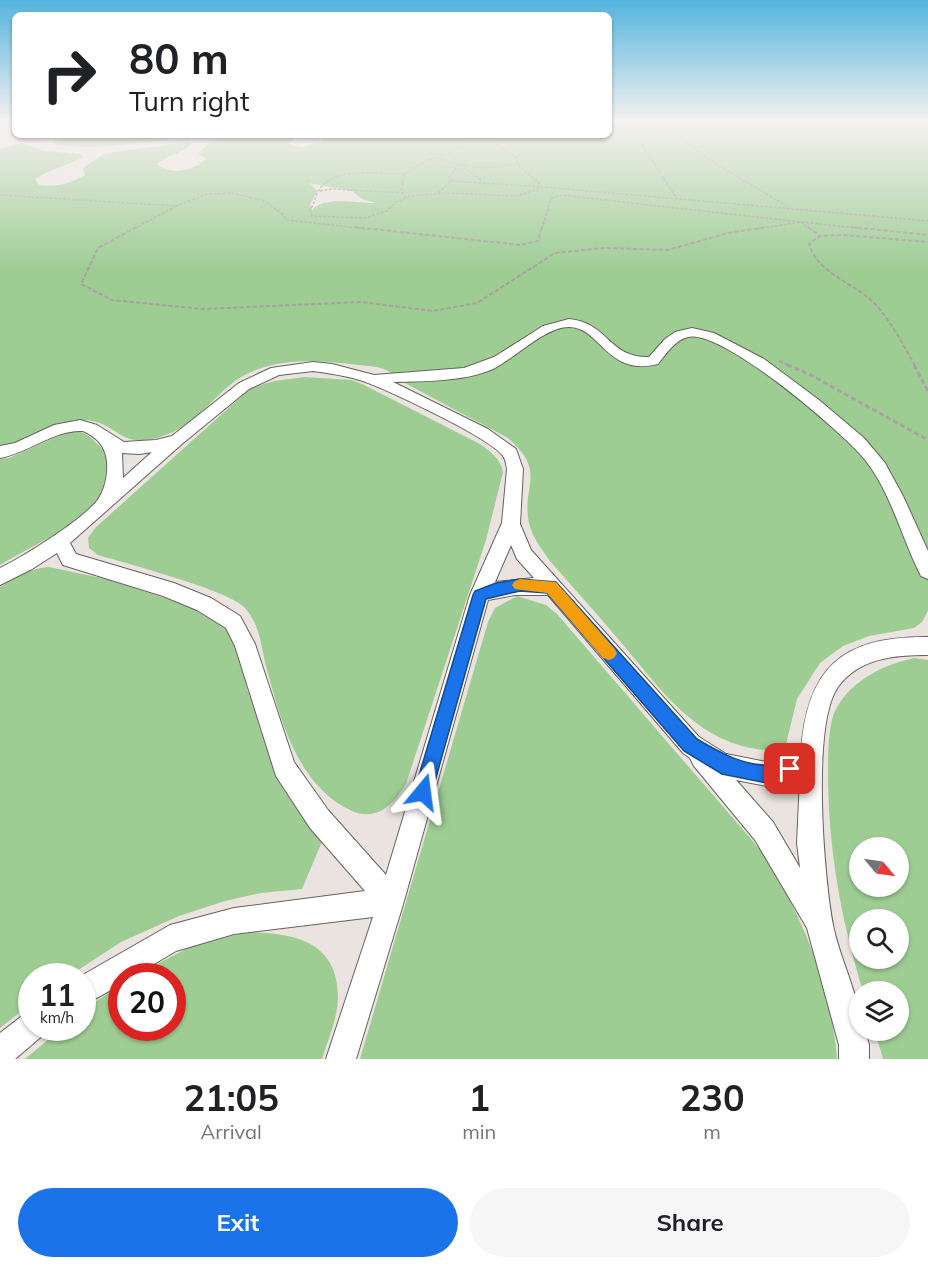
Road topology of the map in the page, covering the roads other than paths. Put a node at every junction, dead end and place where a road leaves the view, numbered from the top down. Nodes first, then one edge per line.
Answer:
1 (374, 379) junction
2 (177, 439) junction
3 (109, 442) junction
4 (0, 453) edge
5 (107, 501) junction
6 (510, 523) junction
7 (60, 541) junction
8 (928, 571) edge
9 (0, 577) edge
10 (551, 587) junction
11 (480, 595) junction
12 (925, 643) edge
13 (691, 745) junction
14 (812, 764) junction
15 (391, 901) junction
16 (820, 926) junction
17 (96, 984) edge
18 (18, 1037) edge
19 (0, 1052) edge
20 (341, 1059) edge
21 (854, 1059) edge

1 - 2 lane
1 - 6 lane
1 - 8 lane
2 - 3 lane
2 - 5 lane
3 - 4 lane
3 - 5 lane
5 - 7 lane
6 - 10 lane
6 - 11 lane
7 - 9 lane
7 - 15 lane
10 - 11 lane
10 - 13 lane
11 - 15 lane
12 - 14 lane
13 - 14 lane
13 - 16 lane
14 - 16 lane
15 - 17 lane
15 - 20 lane
16 - 21 lane
18 - 19 lane

